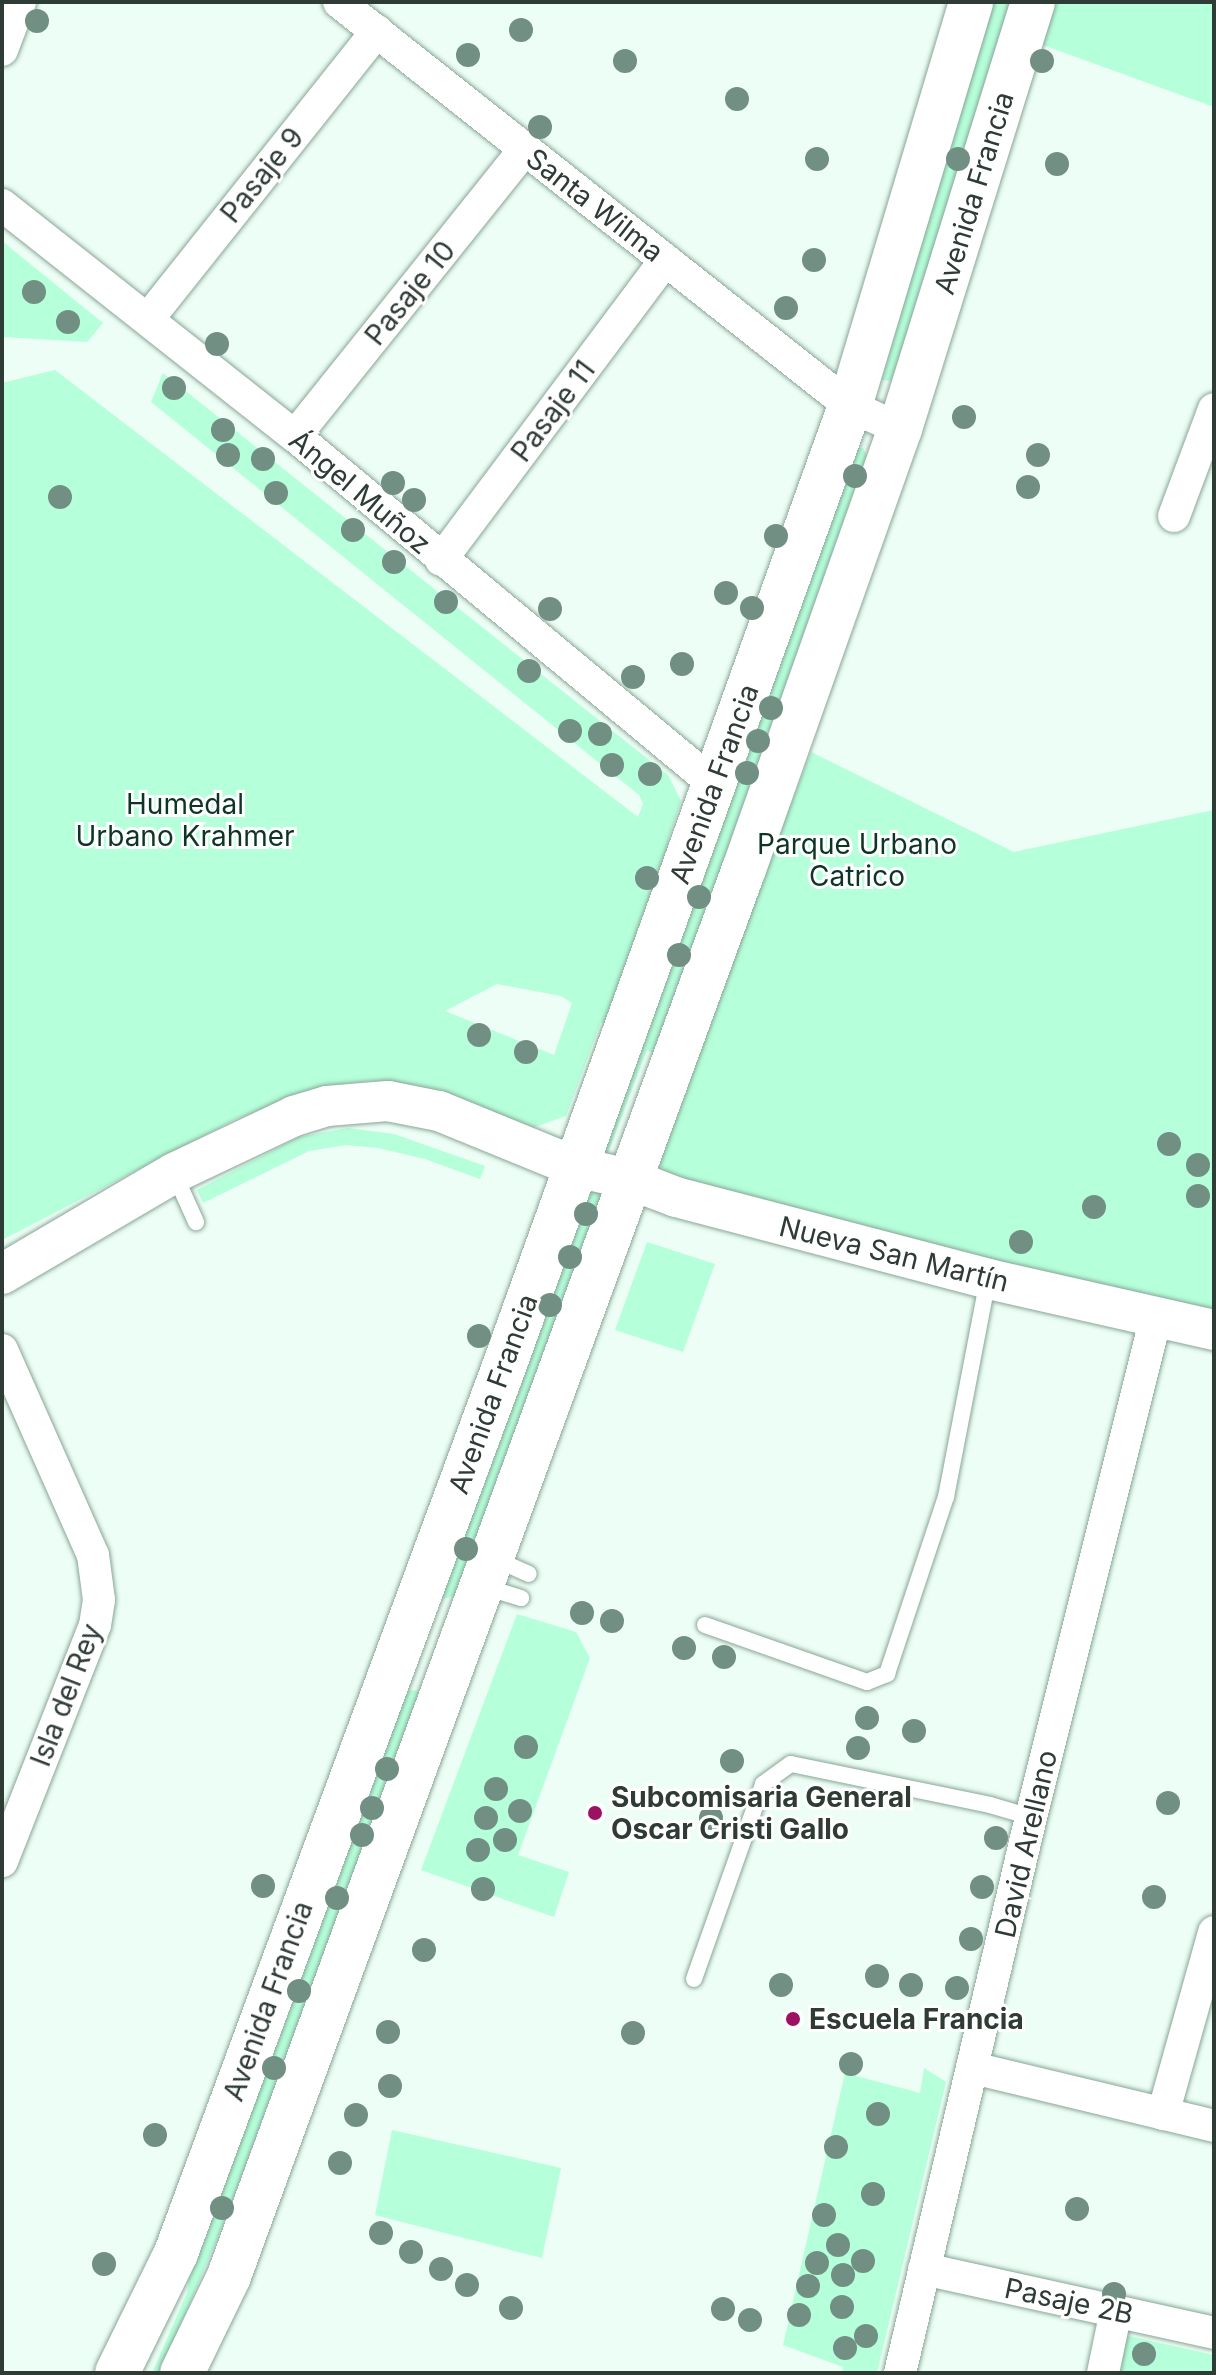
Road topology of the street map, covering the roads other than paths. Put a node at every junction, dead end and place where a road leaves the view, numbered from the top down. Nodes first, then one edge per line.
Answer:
1 (20, 2) edge
2 (339, 2) edge
3 (971, 2) edge
4 (1033, 2) edge
5 (377, 31) junction
6 (2, 50) edge
7 (525, 149) junction
8 (2, 205) edge
9 (665, 261) junction
10 (148, 319) junction
11 (850, 406) junction
12 (1214, 409) edge
13 (900, 429) junction
14 (295, 436) junction
15 (1174, 516) dead end
16 (441, 560) junction
17 (714, 784) junction
18 (576, 1167) junction
19 (174, 1173) junction
20 (629, 1179) junction
21 (196, 1222) dead end
22 (2, 1274) edge
23 (988, 1279) junction
24 (1156, 1317) junction
25 (1214, 1330) edge
26 (2, 1350) edge
27 (500, 1572) junction
28 (521, 1598) dead end
29 (705, 1625) dead end
30 (404, 1634) junction
31 (457, 1648) junction
32 (1031, 1817) junction
33 (2, 1861) edge
34 (1214, 1932) edge
35 (694, 1979) dead end
36 (973, 2068) junction
37 (1163, 2114) junction
38 (1214, 2126) edge
39 (924, 2269) junction
40 (1116, 2311) junction
41 (1214, 2333) edge
42 (117, 2373) edge
43 (182, 2373) edge
44 (900, 2373) edge
45 (1103, 2373) edge

1 - 6 street
2 - 5 street, Santa Wilma
3 - 11 main road, Avenida Francia
4 - 13 main road, Avenida Francia
5 - 7 street, Santa Wilma
5 - 10 street, Pasaje 9
7 - 9 street, Santa Wilma
7 - 14 street, Pasaje 10
8 - 10 street, Ángel Muñoz
9 - 11 street, Santa Wilma
9 - 16 street, Pasaje 11
10 - 14 street, Ángel Muñoz
11 - 13 street
11 - 17 main road, Avenida Francia
12 - 15 street
13 - 20 main road, Avenida Francia
14 - 16 street, Ángel Muñoz
16 - 17 street, Ángel Muñoz
17 - 18 main road, Avenida Francia
18 - 19 street, Nueva San Martín
18 - 20 street, Nueva San Martín
18 - 30 main road, Avenida Francia
19 - 21 lane
19 - 22 street, Nueva San Martín
20 - 23 street, Nueva San Martín
20 - 27 main road, Avenida Francia
23 - 24 street, Nueva San Martín
23 - 29 lane
24 - 25 street, Nueva San Martín
24 - 32 street, David Arellano
26 - 33 street, Isla del Rey
27 - 28 lane
27 - 31 main road, Avenida Francia
30 - 31 main road
30 - 42 main road, Avenida Francia
31 - 43 main road, Avenida Francia
32 - 35 lane
32 - 36 street, David Arellano
34 - 37 street
36 - 37 street
36 - 39 street, David Arellano
37 - 38 street
39 - 40 street, Pasaje 2B
39 - 44 street, David Arellano
40 - 41 street, Pasaje 2B
40 - 45 street

